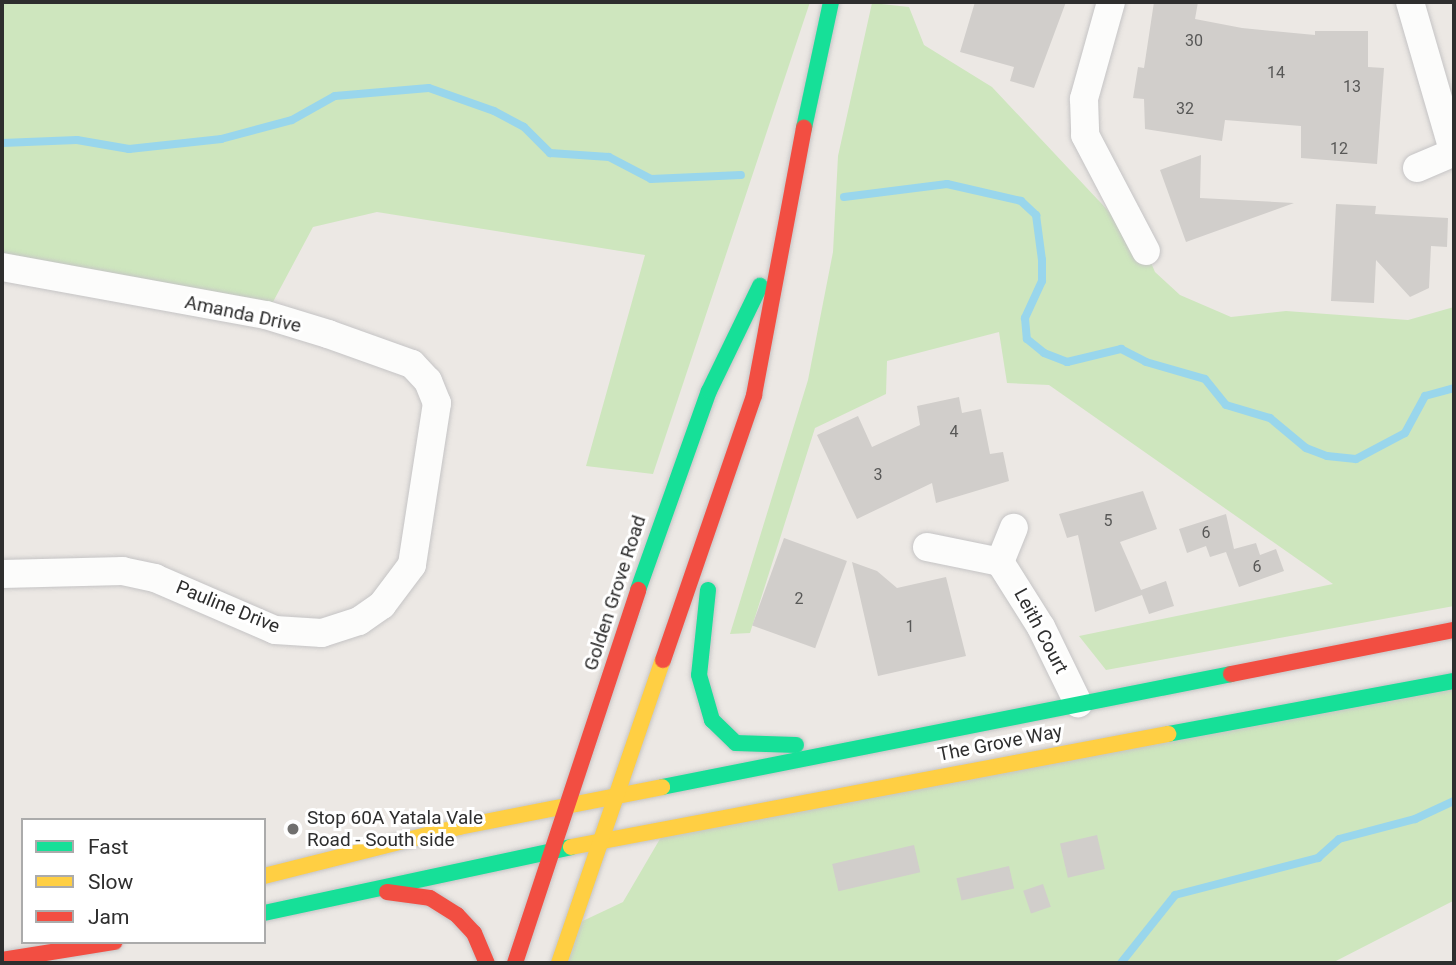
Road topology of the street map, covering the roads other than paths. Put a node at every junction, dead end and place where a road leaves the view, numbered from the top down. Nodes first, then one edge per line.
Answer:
1 (831, 2) edge
2 (1111, 2) edge
3 (1410, 2) edge
4 (1453, 153) edge
5 (1417, 169) dead end
6 (779, 246) junction
7 (1146, 251) dead end
8 (2, 267) edge
9 (436, 425) joint
10 (725, 492) junction
11 (1014, 528) dead end
12 (928, 547) dead end
13 (1000, 562) junction
14 (2, 574) edge
15 (1454, 630) edge
16 (1454, 681) edge
17 (1078, 703) junction
18 (984, 722) junction
19 (591, 734) junction
20 (558, 774) dead end
21 (614, 799) junction
22 (500, 800) dead end
23 (568, 807) junction
24 (600, 841) junction
25 (382, 846) junction
26 (555, 851) junction
27 (266, 875) edge
28 (360, 892) junction
29 (266, 913) edge
30 (21, 942) edge
31 (102, 944) edge
32 (2, 948) edge
33 (2, 960) edge
34 (487, 963) edge
35 (515, 963) edge
36 (559, 963) edge

1 - 6 main road, Golden Grove Road
2 - 7 street
3 - 4 street
4 - 5 street
6 - 10 main road, Golden Grove Road
6 - 19 main road, Golden Grove Road
8 - 9 street, Amanda Drive
9 - 14 street, Pauline Drive
10 - 18 main road
10 - 21 main road, Golden Grove Road
11 - 13 street
12 - 13 street
13 - 17 street, Leith Court
15 - 17 main road, The Grove Way
16 - 24 main road, The Grove Way
17 - 18 main road, The Grove Way
18 - 21 main road, The Grove Way
19 - 20 main road
19 - 23 main road, Golden Grove Road
21 - 23 main road, The Grove Way
21 - 24 main road, Golden Grove Road
22 - 25 main road
23 - 25 main road, The Grove Way
23 - 26 main road, Golden Grove Road
24 - 26 main road, The Grove Way
24 - 36 main road, Golden Grove Road
25 - 27 main road
26 - 28 main road, The Grove Way
26 - 35 main road, Golden Grove Road
28 - 29 main road
28 - 34 main road
30 - 32 main road
31 - 33 main road

